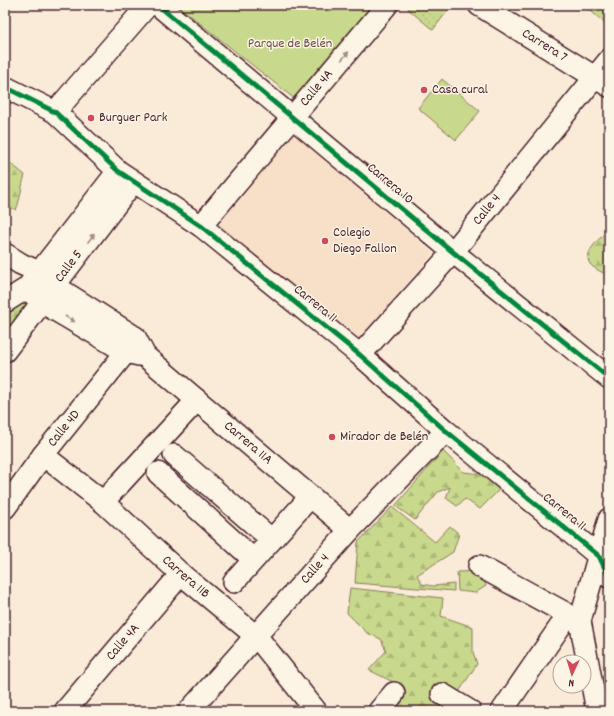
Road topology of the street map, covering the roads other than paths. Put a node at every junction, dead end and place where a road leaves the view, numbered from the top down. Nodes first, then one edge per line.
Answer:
1 (148, 5) edge
2 (158, 5) edge
3 (387, 5) edge
4 (479, 5) edge
5 (609, 60) edge
6 (602, 82) edge
7 (5, 87) edge
8 (55, 112) junction
9 (293, 118) junction
10 (126, 176) junction
11 (201, 226) junction
12 (453, 252) junction
13 (23, 269) edge
14 (55, 286) junction
15 (5, 302) edge
16 (43, 303) junction
17 (136, 348) junction
18 (5, 351) edge
19 (360, 355) junction
20 (609, 378) edge
21 (196, 400) junction
22 (446, 430) junction
23 (43, 455) junction
24 (174, 455) dead end
25 (158, 473) dead end
26 (310, 497) junction
27 (103, 502) junction
28 (5, 508) edge
29 (609, 519) edge
30 (350, 530) junction
31 (271, 539) junction
32 (599, 556) junction
33 (253, 559) junction
34 (479, 566) dead end
35 (181, 574) junction
36 (609, 577) edge
37 (234, 582) dead end
38 (574, 618) junction
39 (257, 636) junction
40 (394, 693) dead end
41 (442, 694) dead end
42 (65, 711) edge
43 (189, 711) edge
44 (316, 711) edge
45 (380, 711) edge
46 (470, 711) edge
47 (502, 711) edge
48 (597, 711) edge

1 - 8 street
2 - 9 street, Carrera 10
9 -> 3 street, Calle 4A
4 - 6 street, Carrera 7
5 - 6 street, Calle 4
6 - 12 street, Calle 4
7 - 8 street, Carrera 11
8 - 10 street, Carrera 11
9 - 11 street, Calle 4A
9 - 12 street, Carrera 10
10 - 11 street, Carrera 11
10 - 13 street, Calle 5
14 -> 10 street, Calle 5
11 - 19 street, Carrera 11
12 - 19 street, Calle 4
12 - 20 street, Carrera 10
13 - 14 street, Carrera 11A
13 - 15 street, Calle 5
13 - 16 street, Carrera 11A
14 - 16 street, Calle 5
14 - 17 street, Carrera 11A
16 -> 17 street, Carrera 11A
16 - 18 street, Calle 5
17 - 21 street, Carrera 11A
17 - 23 street, Calle 4D
19 - 22 street, Carrera 11
21 - 26 street, Carrera 11A
21 - 27 street
22 - 30 street, Calle 4
22 - 32 street, Carrera 11
23 - 27 street, Carrera 11B
23 - 28 street, Calle 4D
24 - 31 street
25 - 33 street
26 - 30 street, Carrera 11A
26 - 31 street
27 - 35 street, Carrera 11B
29 - 32 street
30 - 39 street, Calle 4
31 - 33 street
32 - 36 street
32 - 38 street
33 - 37 street
34 - 38 street
35 - 39 street, Carrera 11B
35 - 42 street, Calle 4A
38 - 47 street
38 - 48 street
39 - 43 street, Calle 4
39 - 44 street, Carrera 11B
40 - 45 street
41 - 46 street

